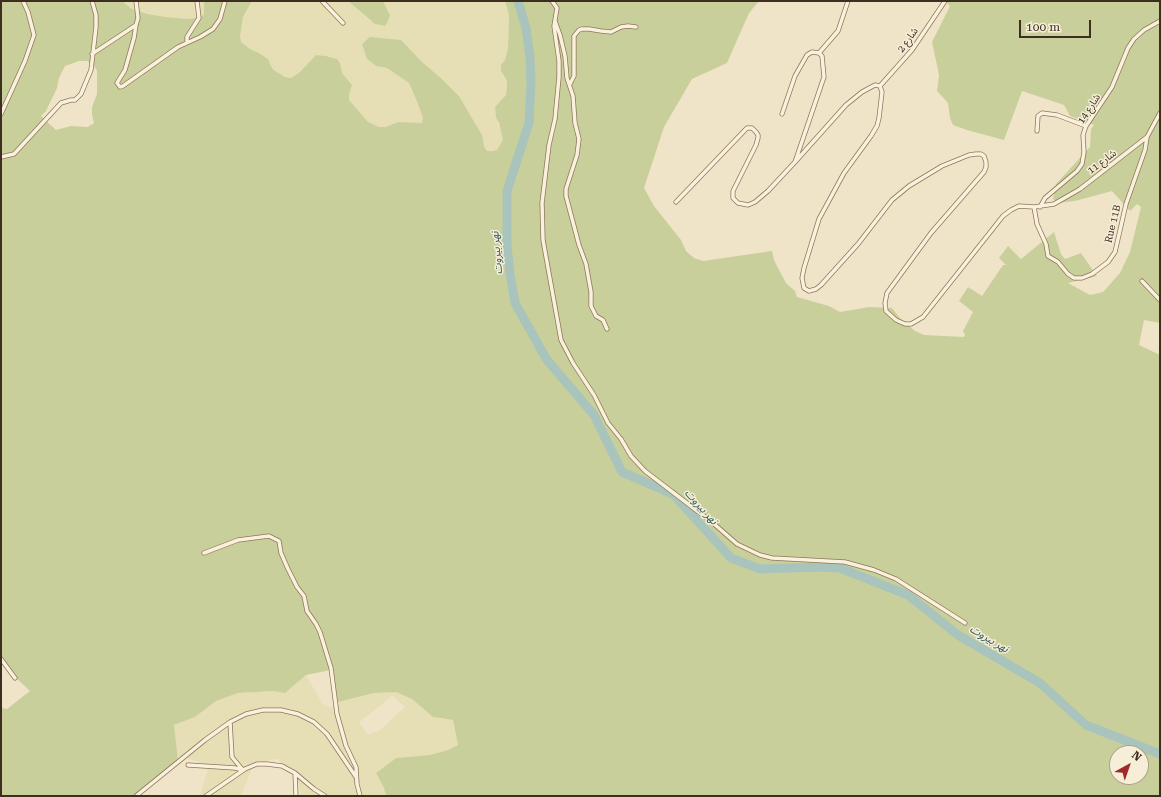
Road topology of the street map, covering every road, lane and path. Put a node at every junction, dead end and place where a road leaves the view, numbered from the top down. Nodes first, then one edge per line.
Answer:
1 (23, 1) edge
2 (92, 1) edge
3 (136, 1) edge
4 (197, 1) edge
5 (224, 1) edge
6 (322, 1) edge
7 (848, 1) edge
8 (945, 1) edge
9 (555, 2) edge
10 (555, 20) junction
11 (1160, 22) edge
12 (343, 24) dead end
13 (136, 25) junction
14 (636, 28) dead end
15 (187, 43) junction
16 (819, 53) junction
17 (92, 54) junction
18 (570, 84) junction
19 (880, 86) junction
20 (1160, 112) edge
21 (1, 114) edge
22 (782, 114) dead end
23 (1086, 126) junction
24 (1037, 131) dead end
25 (1147, 137) junction
26 (1, 157) edge
27 (794, 162) junction
28 (676, 202) dead end
29 (1034, 207) junction
30 (1040, 207) junction
31 (1142, 281) dead end
32 (1160, 300) edge
33 (607, 329) dead end
34 (204, 553) dead end
35 (965, 623) dead end
36 (1, 658) edge
37 (15, 678) dead end
38 (230, 722) junction
39 (188, 765) dead end
40 (243, 770) junction
41 (296, 773) junction
42 (356, 778) junction
43 (136, 796) edge
44 (206, 796) edge
45 (296, 796) edge
46 (325, 796) edge
47 (360, 796) edge

1 - 21 street
2 - 17 street
3 - 13 street
4 - 15 street
5 - 15 street
6 - 12 street
7 - 16 street
8 - 19 street, شارع 2
9 - 10 street
10 - 18 street
10 - 35 street
11 - 23 street, شارع 14
13 - 15 street
13 - 17 street
14 - 18 street
16 - 22 street
16 - 27 street
17 - 26 street
18 - 33 street
19 - 27 street
19 - 29 street, شارع 11
20 - 25 street, شارع 11
23 - 24 street
23 - 30 street, شارع 14
25 - 29 street, Rue 11B
25 - 30 street, شارع 11
27 - 28 street
29 - 30 street, شارع 11
31 - 32 street
34 - 42 street
36 - 37 street
38 - 40 street
38 - 42 street
38 - 43 street
39 - 40 street
40 - 41 street
40 - 44 street
41 - 45 street
41 - 46 street
42 - 47 street

